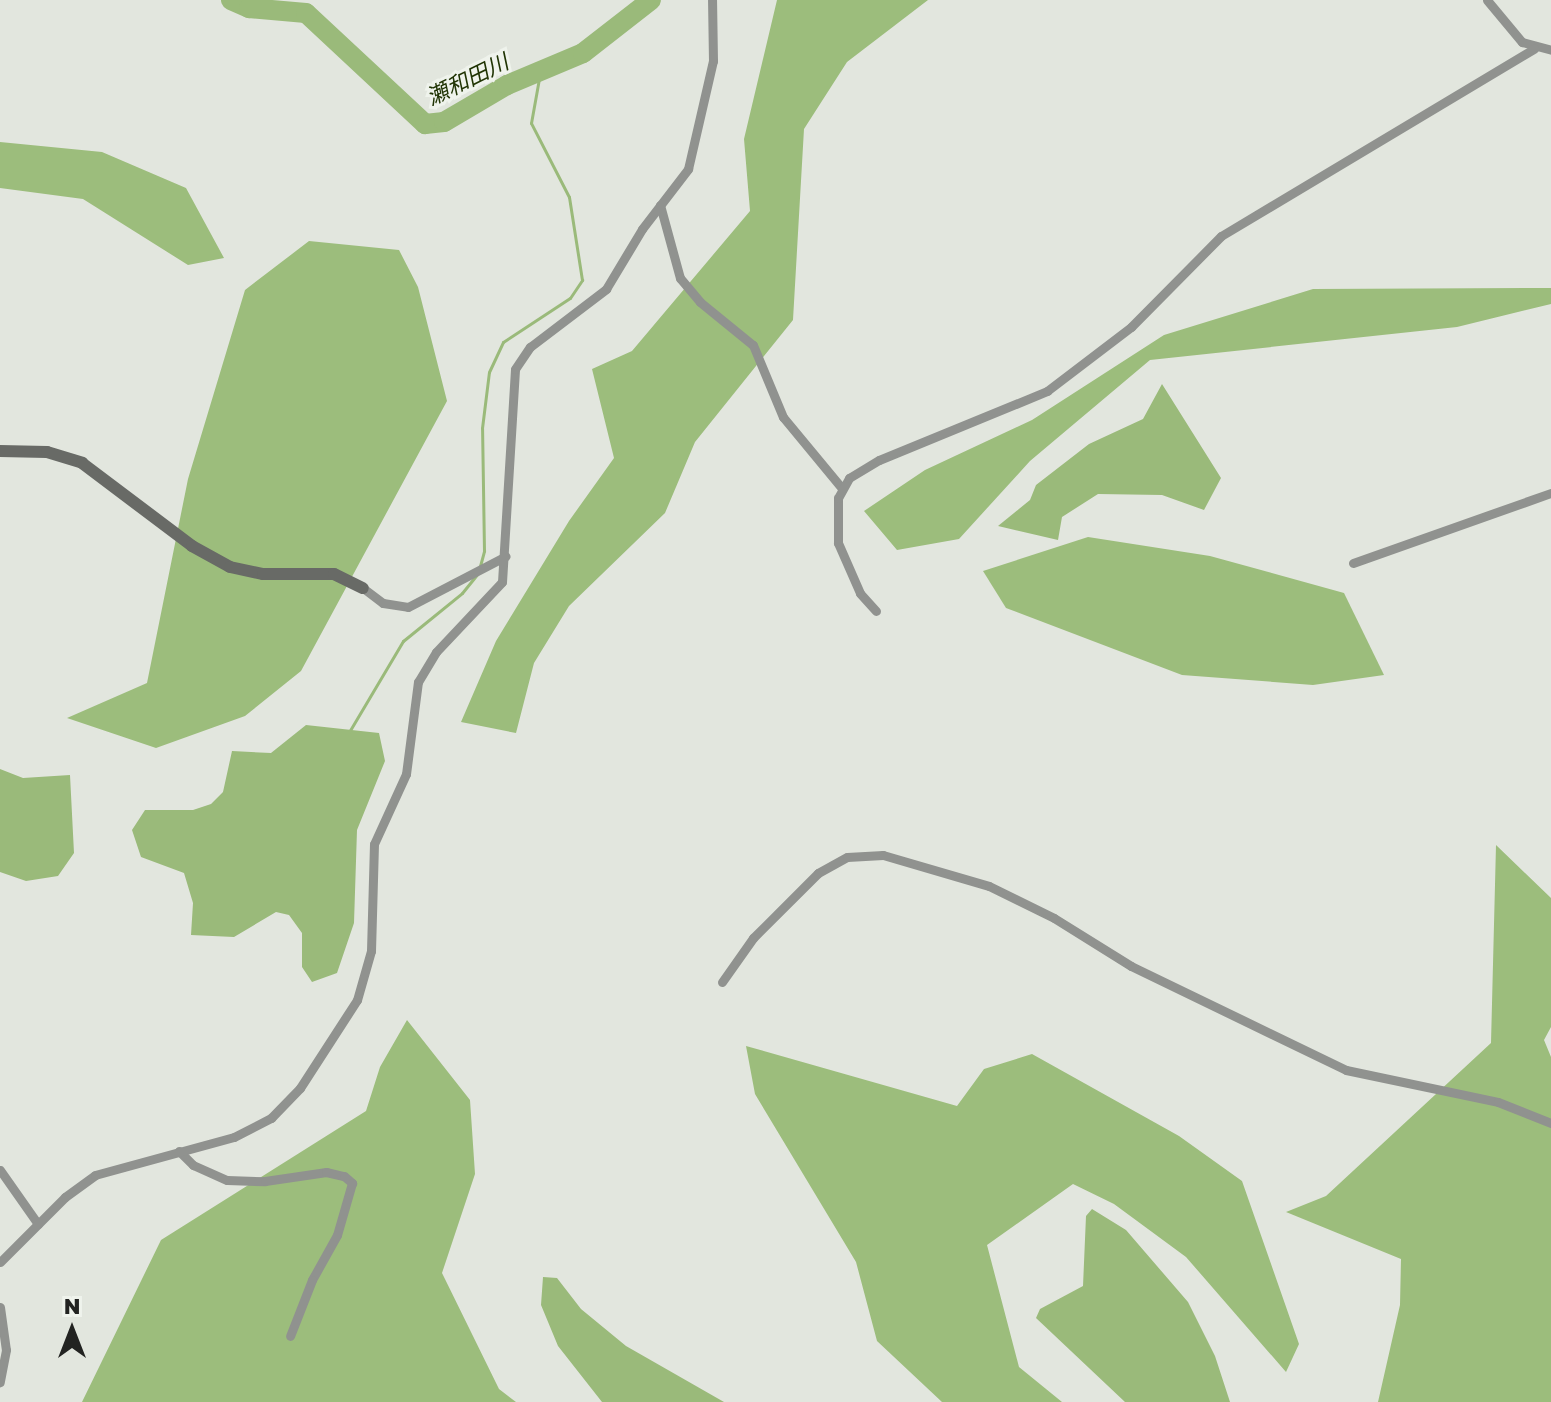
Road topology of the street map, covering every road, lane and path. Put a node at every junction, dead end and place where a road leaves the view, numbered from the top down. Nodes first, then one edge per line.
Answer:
1 (712, 0) edge
2 (1487, 0) edge
3 (1534, 49) junction
4 (1551, 50) edge
5 (660, 205) junction
6 (0, 451) edge
7 (841, 487) junction
8 (1551, 493) edge
9 (506, 556) junction
10 (1353, 563) dead end
11 (363, 588) joint
12 (876, 611) dead end
13 (722, 982) dead end
14 (1551, 1123) edge
15 (179, 1151) junction
16 (0, 1170) edge
17 (38, 1224) junction
18 (0, 1262) edge
19 (0, 1307) edge
20 (290, 1336) dead end
21 (0, 1382) edge

1 - 5 street
2 - 3 street
3 - 4 street
3 - 7 street
5 - 7 street
5 - 9 street
6 - 11 street
7 - 12 street
8 - 10 street
9 - 11 street
9 - 15 street
13 - 14 street
15 - 17 street
15 - 20 street
16 - 17 street
17 - 18 street
19 - 21 street

